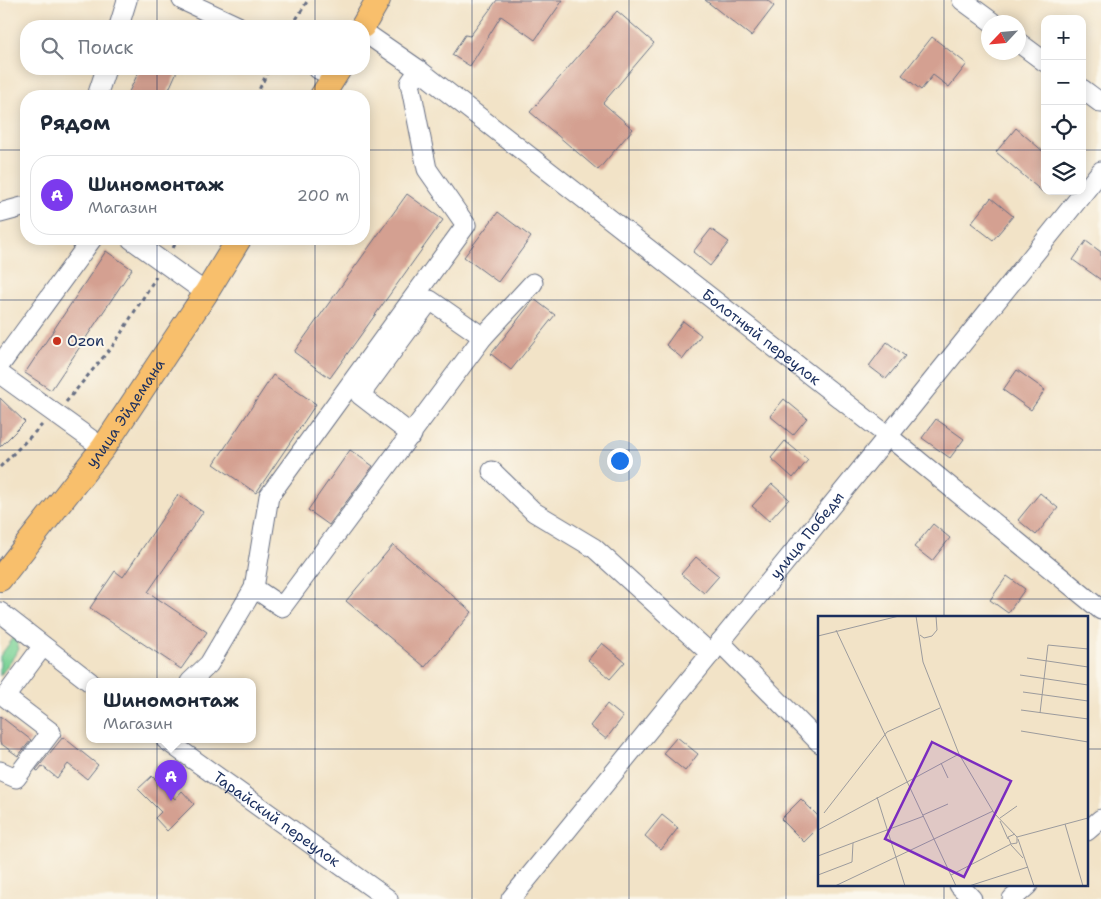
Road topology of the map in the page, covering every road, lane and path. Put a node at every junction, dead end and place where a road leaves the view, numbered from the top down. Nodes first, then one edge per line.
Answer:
1 (127, 0) edge
2 (182, 0) edge
3 (308, 0) edge
4 (378, 0) edge
5 (962, 0) edge
6 (982, 15) edge
7 (121, 20) edge
8 (225, 20) edge
9 (296, 20) edge
10 (366, 20) edge
11 (370, 36) edge
12 (1026, 48) edge
13 (1042, 60) edge
14 (419, 70) junction
15 (104, 75) edge
16 (266, 75) edge
17 (99, 90) edge
18 (259, 90) edge
19 (1086, 93) edge
20 (1101, 104) edge
21 (1101, 171) edge
22 (20, 208) edge
23 (0, 213) edge
24 (88, 245) edge
25 (139, 245) edge
26 (235, 245) edge
27 (164, 263) junction
28 (533, 283) dead end
29 (206, 293) junction
30 (483, 337) junction
31 (0, 365) edge
32 (0, 374) edge
33 (54, 414) junction
34 (412, 434) junction
35 (888, 436) junction
36 (103, 448) junction
37 (0, 467) edge
38 (492, 471) dead end
39 (0, 579) edge
40 (254, 588) junction
41 (1101, 610) edge
42 (0, 612) edge
43 (43, 646) junction
44 (715, 648) junction
45 (194, 678) edge
46 (86, 679) edge
47 (3, 700) edge
48 (818, 741) edge
49 (170, 743) edge
50 (0, 770) edge
51 (1101, 819) edge
52 (1088, 830) edge
53 (960, 886) edge
54 (1027, 886) edge
55 (388, 899) edge
56 (510, 899) edge
57 (972, 899) edge
58 (1012, 899) edge

1 - 7 street
2 - 8 street
3 - 9 path
4 - 10 main road
5 - 6 street
11 - 14 street, Болотный переулок
12 - 13 street
14 - 35 street, Болотный переулок
14 - 40 street
15 - 17 street
16 - 18 path
19 - 20 street
21 - 35 street, улица Победы
22 - 23 street
24 - 31 street
25 - 27 street
26 - 29 main road, улица Эйдемана
27 - 29 street
27 - 33 path
28 - 30 street
29 - 36 main road, улица Эйдемана
30 - 34 street
30 - 34 street
32 - 33 street
33 - 36 street
33 - 37 path
34 - 40 street
35 - 41 street, Болотный переулок
35 - 44 street, улица Победы
36 - 39 main road, улица Эйдемана
38 - 44 street
40 - 45 street
42 - 43 street
43 - 46 street
43 - 47 street
44 - 48 street
44 - 56 street, улица Победы
47 - 50 street
49 - 55 street, Тарайский переулок
51 - 52 street
53 - 57 street
54 - 58 street

